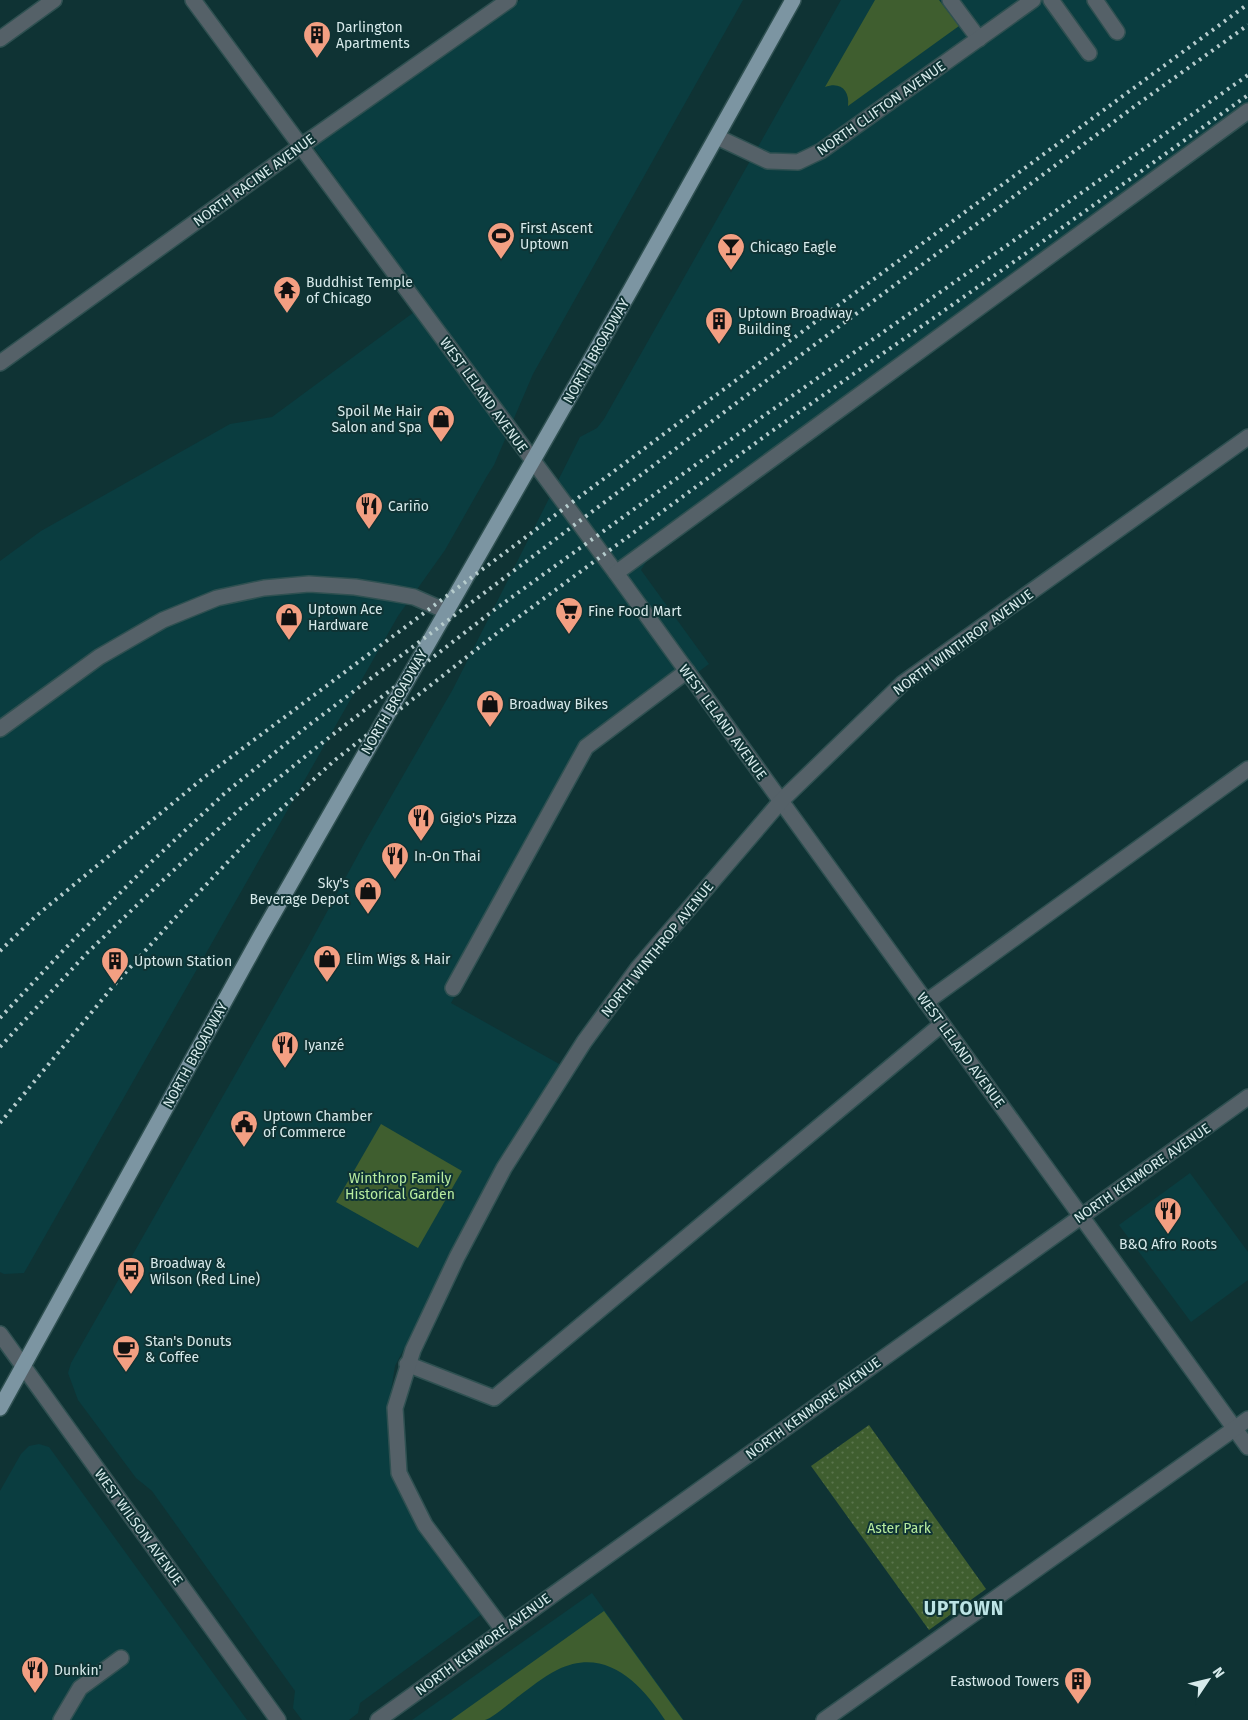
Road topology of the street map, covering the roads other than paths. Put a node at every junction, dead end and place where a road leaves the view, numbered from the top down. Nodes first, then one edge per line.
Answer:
1 (54, 0) edge
2 (193, 0) edge
3 (510, 0) edge
4 (793, 0) edge
5 (950, 0) edge
6 (1033, 0) edge
7 (1051, 0) edge
8 (1095, 0) edge
9 (1118, 32) dead end
10 (0, 39) edge
11 (979, 39) junction
12 (1089, 53) dead end
13 (1248, 111) edge
14 (716, 137) junction
15 (301, 146) junction
16 (0, 363) edge
17 (1248, 437) edge
18 (533, 462) junction
19 (616, 573) junction
20 (446, 611) junction
21 (686, 671) junction
22 (0, 729) edge
23 (1248, 770) edge
24 (781, 801) junction
25 (453, 988) dead end
26 (926, 1002) junction
27 (942, 1024) junction
28 (1248, 1097) edge
29 (1081, 1216) junction
30 (0, 1334) edge
31 (408, 1364) junction
32 (23, 1366) junction
33 (0, 1408) edge
34 (1248, 1419) edge
35 (1235, 1429) junction
36 (1248, 1447) edge
37 (503, 1630) junction
38 (121, 1658) dead end
39 (61, 1720) edge
40 (278, 1720) edge
41 (378, 1720) edge
42 (824, 1720) edge

1 - 10 street
2 - 15 street, WEST LELAND AVENUE
3 - 15 street, NORTH RACINE AVENUE
4 - 14 main road, NORTH BROADWAY
5 - 11 street
6 - 11 street, NORTH CLIFTON AVENUE
7 - 12 street
8 - 9 street
11 - 14 street, NORTH CLIFTON AVENUE
13 - 19 street
14 - 18 main road, NORTH BROADWAY
15 - 16 street, NORTH RACINE AVENUE
15 - 18 street, WEST LELAND AVENUE
17 - 24 street, NORTH WINTHROP AVENUE
18 - 19 street, WEST LELAND AVENUE
18 - 20 main road, NORTH BROADWAY
19 - 21 street, WEST LELAND AVENUE
20 - 22 street
20 - 32 main road, NORTH BROADWAY
21 - 24 street, WEST LELAND AVENUE
21 - 25 street
23 - 26 street
24 - 26 street, WEST LELAND AVENUE
24 - 31 street, NORTH WINTHROP AVENUE
26 - 27 street, WEST LELAND AVENUE
27 - 29 street, WEST LELAND AVENUE
27 - 31 street
28 - 29 street, NORTH KENMORE AVENUE
29 - 35 street, WEST LELAND AVENUE
29 - 37 street, NORTH KENMORE AVENUE
30 - 32 street, WEST WILSON AVENUE
31 - 37 street, NORTH WINTHROP AVENUE
32 - 33 main road, NORTH BROADWAY
32 - 40 street, WEST WILSON AVENUE
34 - 35 street
35 - 36 street, WEST LELAND AVENUE
35 - 42 street
37 - 41 street, NORTH KENMORE AVENUE
38 - 39 street

